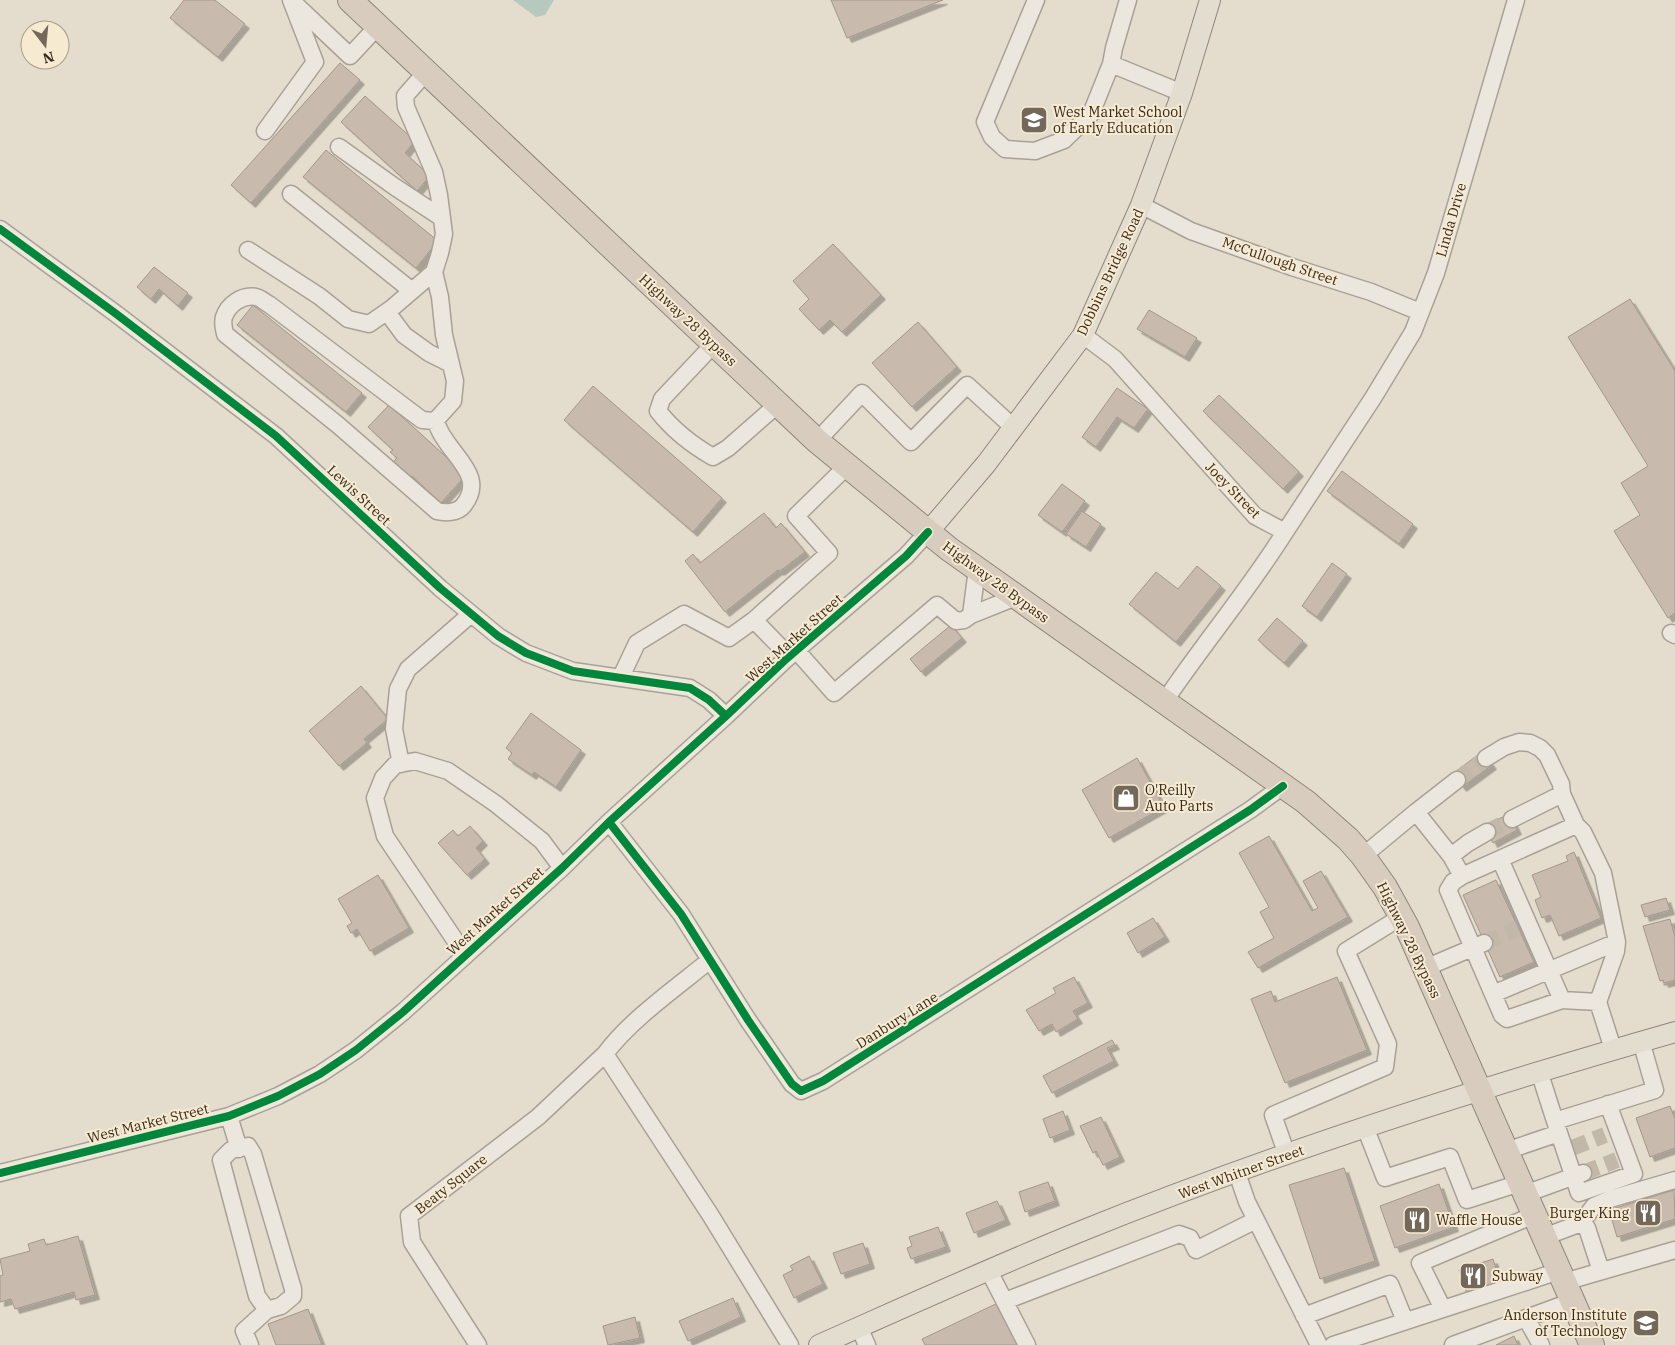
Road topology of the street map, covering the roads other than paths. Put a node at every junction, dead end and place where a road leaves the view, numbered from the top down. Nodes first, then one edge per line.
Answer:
1 (291, 0) edge
2 (350, 0) edge
3 (1036, 0) edge
4 (1128, 0) edge
5 (1210, 0) edge
6 (1516, 0) edge
7 (378, 26) junction
8 (1111, 64) junction
9 (426, 72) junction
10 (1182, 93) junction
11 (265, 131) dead end
12 (338, 148) dead end
13 (291, 194) dead end
14 (1141, 205) junction
15 (442, 218) junction
16 (0, 229) edge
17 (248, 250) dead end
18 (434, 272) junction
19 (412, 291) junction
20 (387, 312) junction
21 (1420, 312) junction
22 (1083, 335) junction
23 (714, 344) junction
24 (451, 364) junction
25 (778, 404) junction
26 (435, 421) junction
27 (1014, 428) junction
28 (818, 441) junction
29 (847, 466) junction
30 (928, 532) junction
31 (1285, 532) junction
32 (977, 569) junction
33 (1016, 597) junction
34 (472, 614) junction
35 (971, 615) junction
36 (754, 620) junction
37 (793, 653) junction
38 (621, 677) junction
39 (1164, 702) junction
40 (726, 716) junction
41 (1486, 758) tunnel mouth
42 (401, 764) junction
43 (1457, 780) tunnel mouth
44 (1282, 786) junction
45 (1562, 794) junction
46 (1416, 812) junction
47 (1512, 819) tunnel mouth
48 (609, 822) junction
49 (1576, 825) junction
50 (1487, 832) tunnel mouth
51 (1363, 856) junction
52 (1452, 856) junction
53 (1500, 859) junction
54 (562, 868) junction
55 (1462, 876) junction
56 (1401, 917) junction
57 (1617, 942) junction
58 (1479, 945) junction
59 (465, 954) junction
60 (710, 960) junction
61 (1425, 968) junction
62 (1549, 970) junction
63 (1493, 994) junction
64 (1562, 1000) junction
65 (1598, 1002) junction
66 (1675, 1032) edge
67 (1641, 1041) junction
68 (1613, 1049) junction
69 (605, 1054) junction
70 (1539, 1071) junction
71 (1478, 1090) junction
72 (1608, 1104) junction
73 (228, 1116) junction
74 (1365, 1127) junction
75 (1557, 1127) junction
76 (239, 1149) junction
77 (1506, 1151) junction
78 (1287, 1155) junction
79 (0, 1173) edge
80 (1237, 1173) junction
81 (1578, 1174) junction
82 (1675, 1180) edge
83 (1526, 1197) junction
84 (1256, 1220) junction
85 (1581, 1223) junction
86 (1544, 1237) junction
87 (1675, 1250) edge
88 (989, 1271) junction
89 (1601, 1271) junction
90 (1565, 1284) junction
91 (1005, 1301) junction
92 (1443, 1309) junction
93 (266, 1310) junction
94 (1304, 1316) junction
95 (1526, 1318) junction
96 (1405, 1321) junction
97 (863, 1336) edge
98 (1457, 1344) edge
99 (250, 1345) edge
100 (478, 1345) edge
101 (790, 1345) edge
102 (819, 1345) edge
103 (1027, 1345) edge
104 (1319, 1345) edge
105 (1333, 1345) edge
106 (1541, 1345) edge
107 (1592, 1345) edge

1 - 7 street
1 - 11 street
2 - 7 highway, Highway 28 Bypass
3 - 8 street
4 - 8 street
5 - 10 main road, Dobbins Bridge Road
6 - 21 street, Linda Drive
7 - 9 highway, Highway 28 Bypass
8 - 10 street
9 - 15 street
9 - 23 highway, Highway 28 Bypass
10 - 14 main road, Dobbins Bridge Road
12 - 15 street
13 - 19 street
14 - 21 street, McCullough Street
14 - 22 main road, Dobbins Bridge Road
15 - 18 street
16 - 34 street, Lewis Street
17 - 20 street
18 - 19 street
18 - 24 street
19 - 20 street
20 - 24 street
21 - 31 street, Linda Drive
22 - 27 main road, Dobbins Bridge Road
22 - 31 street, Joey Street
23 - 25 highway, Highway 28 Bypass
23 - 25 street
24 - 26 street
25 - 28 highway, Highway 28 Bypass
26 - 26 street
27 - 28 street
27 - 30 main road, Dobbins Bridge Road
28 - 29 highway, Highway 28 Bypass
29 - 30 highway, Highway 28 Bypass
29 - 36 street
30 - 32 highway, Highway 28 Bypass
30 - 37 street, West Market Street
31 - 39 street
32 - 33 highway, Highway 28 Bypass
32 - 35 street
33 - 35 street
33 - 39 highway, Highway 28 Bypass
34 - 38 street, Lewis Street
34 - 42 street
35 - 37 street
36 - 37 street
36 - 38 street
37 - 40 street, West Market Street
38 - 40 street, Lewis Street
39 - 44 highway, Highway 28 Bypass
40 - 48 street, West Market Street
41 - 45 street
42 - 54 street
42 - 59 street
43 - 46 street
44 - 51 highway, Highway 28 Bypass
44 - 60 street, Danbury Lane
45 - 47 street
45 - 49 street
46 - 51 street
46 - 52 street
48 - 54 street, West Market Street
48 - 60 street, Danbury Lane
49 - 53 street
49 - 57 street
50 - 52 street
51 - 56 highway, Highway 28 Bypass
52 - 55 street
53 - 55 street
53 - 62 street
54 - 59 street, West Market Street
55 - 58 street
56 - 61 highway, Highway 28 Bypass
56 - 78 street
57 - 62 street
57 - 65 street
58 - 61 street
58 - 63 street
59 - 73 street, West Market Street
60 - 69 street, Beaty Square
61 - 71 highway, Highway 28 Bypass
62 - 63 street
62 - 64 street
63 - 64 street
64 - 65 street
65 - 68 street
66 - 67 main road, West Whitner Street
67 - 68 main road, West Whitner Street
67 - 72 street
68 - 70 main road, West Whitner Street
69 - 100 street, Beaty Square
69 - 101 street
70 - 71 main road, West Whitner Street
70 - 75 street
71 - 74 main road, West Whitner Street
71 - 77 highway, Highway 28 Bypass
72 - 75 street
72 - 81 street
73 - 76 street
73 - 79 street, West Market Street
74 - 78 main road, West Whitner Street
74 - 83 street
75 - 77 street
75 - 81 street
76 - 93 street
76 - 93 street
77 - 83 highway, Highway 28 Bypass
78 - 80 main road, West Whitner Street
80 - 84 street
80 - 88 main road, West Whitner Street
81 - 83 street
82 - 85 street
83 - 86 highway, Highway 28 Bypass
83 - 92 street
84 - 91 street
84 - 94 street
85 - 86 street
85 - 89 street
86 - 90 highway, Highway 28 Bypass
87 - 89 street
88 - 91 street
88 - 97 main road, West Whitner Street
89 - 90 street
90 - 92 street
90 - 95 street
90 - 107 highway, Highway 28 Bypass
91 - 103 street
92 - 96 street
93 - 99 street
94 - 96 street
94 - 104 street
95 - 98 street
95 - 106 street
96 - 105 street
97 - 102 main road, West Whitner Street

